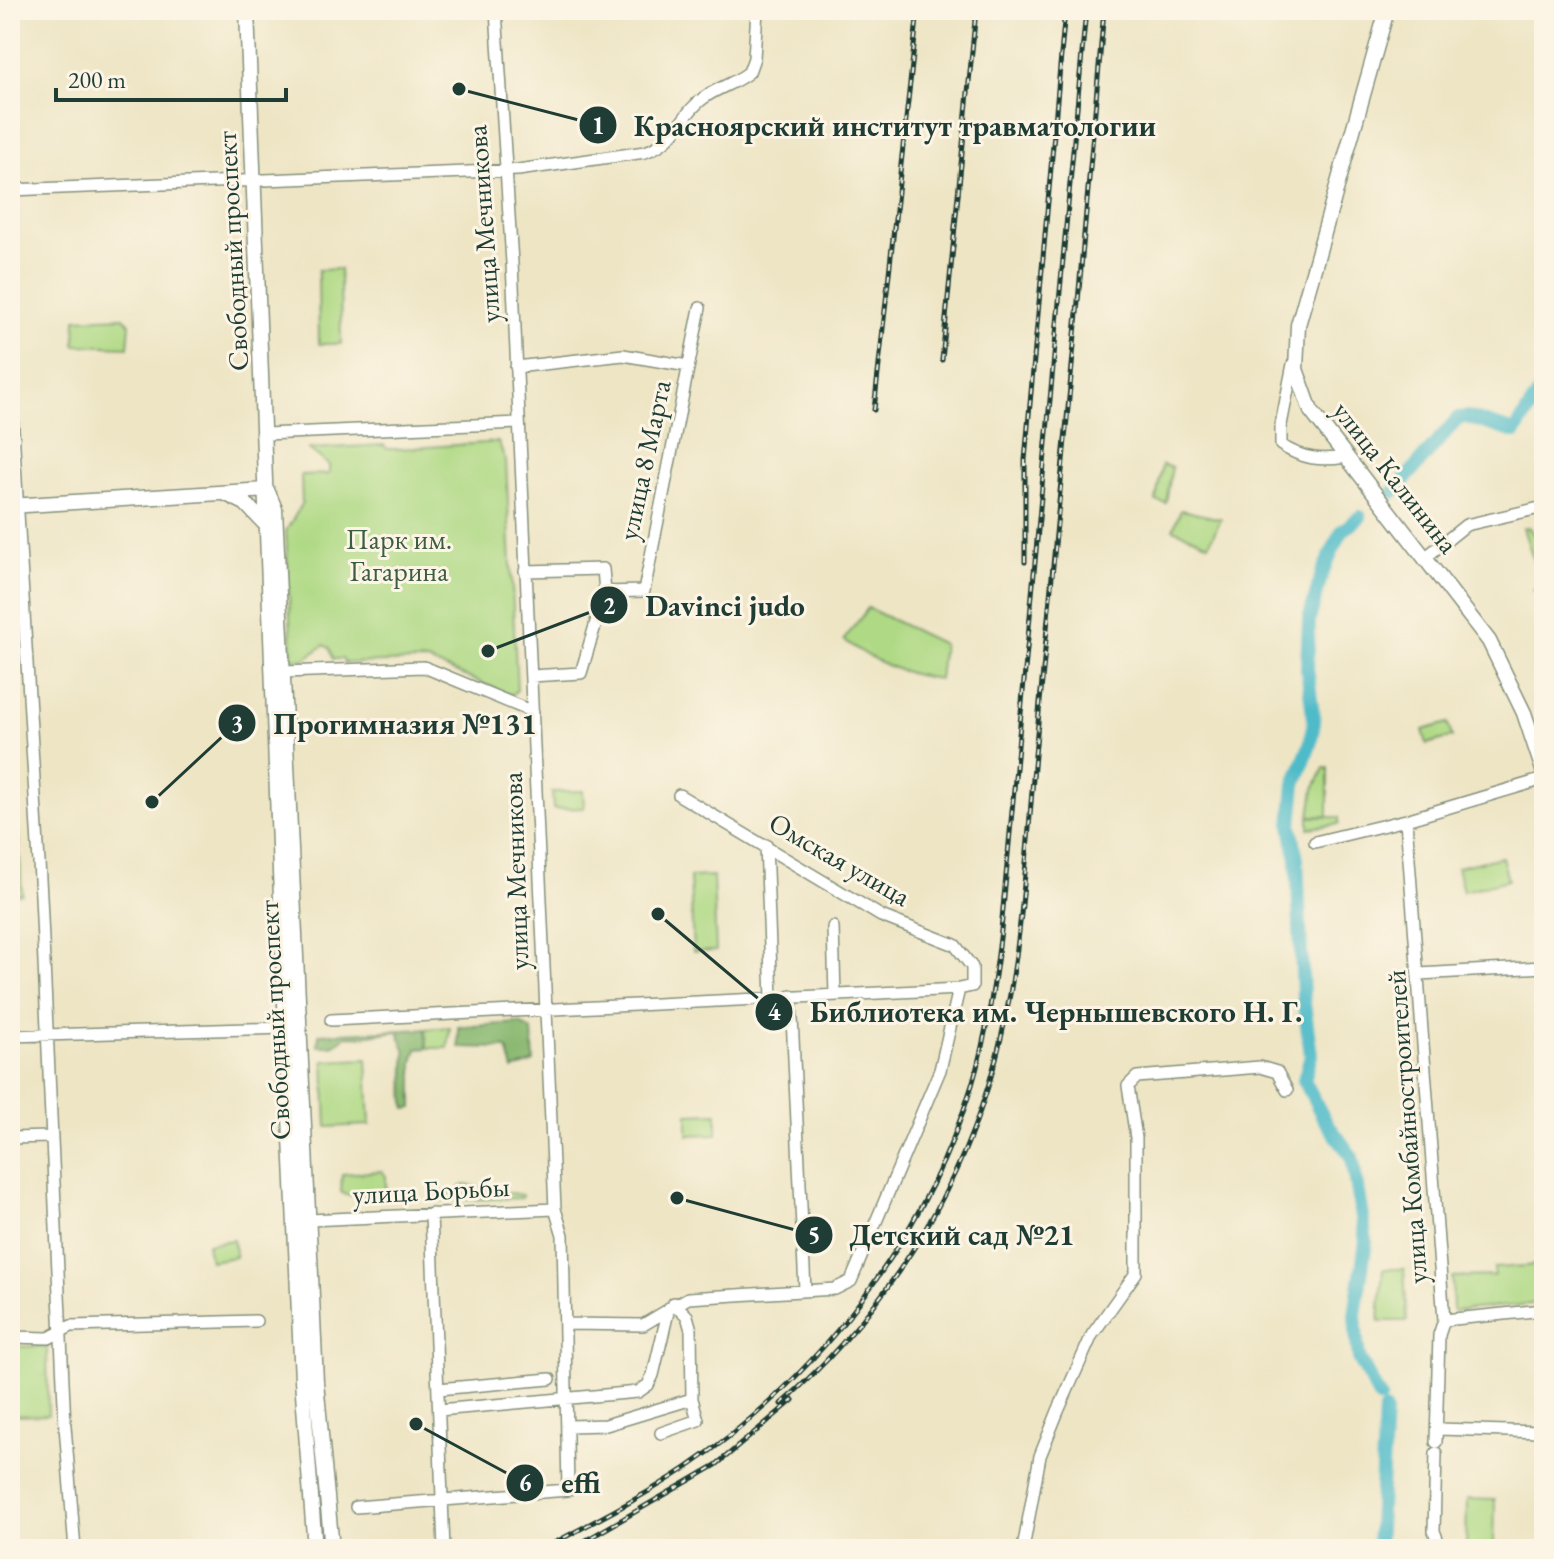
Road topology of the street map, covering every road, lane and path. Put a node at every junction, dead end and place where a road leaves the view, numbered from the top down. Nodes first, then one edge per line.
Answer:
1 (247, 10) edge
2 (496, 10) edge
3 (757, 10) edge
4 (1387, 10) edge
5 (504, 170) junction
6 (255, 182) junction
7 (10, 190) edge
8 (700, 308) dead end
9 (1295, 352) junction
10 (688, 366) junction
11 (516, 367) junction
12 (10, 380) edge
13 (519, 423) junction
14 (265, 434) junction
15 (1346, 457) junction
16 (267, 490) junction
17 (224, 493) junction
18 (13, 505) edge
19 (1544, 507) edge
20 (264, 523) junction
21 (1426, 557) junction
22 (525, 571) junction
23 (605, 592) junction
24 (278, 672) junction
25 (531, 676) junction
26 (533, 712) junction
27 (1544, 773) edge
28 (1544, 779) edge
29 (679, 795) dead end
30 (1406, 820) junction
31 (1315, 842) dead end
32 (766, 845) junction
33 (833, 927) dead end
34 (1544, 967) edge
35 (1419, 974) junction
36 (959, 989) junction
37 (835, 995) junction
38 (791, 996) junction
39 (772, 998) junction
40 (544, 1009) junction
41 (331, 1020) dead end
42 (293, 1029) junction
43 (46, 1034) junction
44 (10, 1036) edge
45 (1287, 1090) dead end
46 (50, 1137) junction
47 (10, 1138) edge
48 (555, 1209) junction
49 (431, 1214) junction
50 (309, 1220) junction
51 (805, 1290) junction
52 (672, 1306) junction
53 (1544, 1310) edge
54 (1444, 1320) junction
55 (256, 1321) dead end
56 (567, 1324) junction
57 (61, 1331) junction
58 (10, 1337) edge
59 (550, 1379) dead end
60 (438, 1389) junction
61 (569, 1398) junction
62 (692, 1399) junction
63 (439, 1410) junction
64 (569, 1426) junction
65 (1437, 1429) junction
66 (1544, 1432) edge
67 (661, 1433) dead end
68 (442, 1500) junction
69 (356, 1507) dead end
70 (75, 1549) edge
71 (315, 1549) edge
72 (332, 1549) edge
73 (444, 1549) edge
74 (1023, 1549) edge
75 (1441, 1549) edge

1 - 6 main road, Свободный проспект
2 - 5 street, улица Мечникова
3 - 5 street
4 - 9 main road, улица Калинина
5 - 6 street
5 - 11 street, улица Мечникова
6 - 7 street
6 - 14 main road, Свободный проспект
8 - 10 street, улица 8 Марта
9 - 15 main road, улица Калинина
9 - 15 street
10 - 11 street
10 - 23 street, улица 8 Марта
11 - 13 street, улица Мечникова
12 - 18 street
13 - 14 street
13 - 22 street, улица Мечникова
14 - 16 main road, Свободный проспект
15 - 21 main road, улица Калинина
16 - 17 main road
16 - 20 main road, Свободный проспект
16 - 24 main road, Свободный проспект
17 - 18 main road
17 - 20 main road
18 - 43 street
19 - 21 street
20 - 24 main road, Свободный проспект
21 - 27 main road, улица Калинина
22 - 23 street
22 - 25 street, улица Мечникова
23 - 25 street
24 - 26 street
24 - 42 main road, Свободный проспект
25 - 26 street, улица Мечникова
26 - 40 street, улица Мечникова
28 - 30 street
29 - 32 street, Омская улица
30 - 31 street
30 - 35 street, улица Комбайностроителей
32 - 36 street, Омская улица
32 - 39 street
33 - 37 street
34 - 35 street
35 - 54 street, улица Комбайностроителей
36 - 37 street
36 - 51 street
37 - 38 street
38 - 39 street
38 - 51 street
39 - 40 street
40 - 41 street
40 - 48 street, улица Мечникова
42 - 43 street
42 - 50 main road, Свободный проспект
42 - 71 main road, Свободный проспект
43 - 44 street
43 - 46 street
45 - 74 street
46 - 47 street
46 - 57 street
48 - 49 street, улица Борьбы
48 - 56 street, улица Мечникова
49 - 50 street, улица Борьбы
49 - 60 street
50 - 72 main road, Свободный проспект
51 - 52 street
52 - 56 street
52 - 61 street
52 - 62 street
53 - 54 street
54 - 65 street, улица Комбайностроителей
55 - 57 street
56 - 61 street, улица Мечникова
57 - 58 street
57 - 70 street
59 - 60 street
60 - 63 street
61 - 63 street
61 - 64 street, улица Мечникова
62 - 64 street
62 - 67 street
63 - 68 street
64 - 68 street, улица Мечникова
65 - 66 street
65 - 75 street, улица Комбайностроителей
68 - 69 street
68 - 73 street

